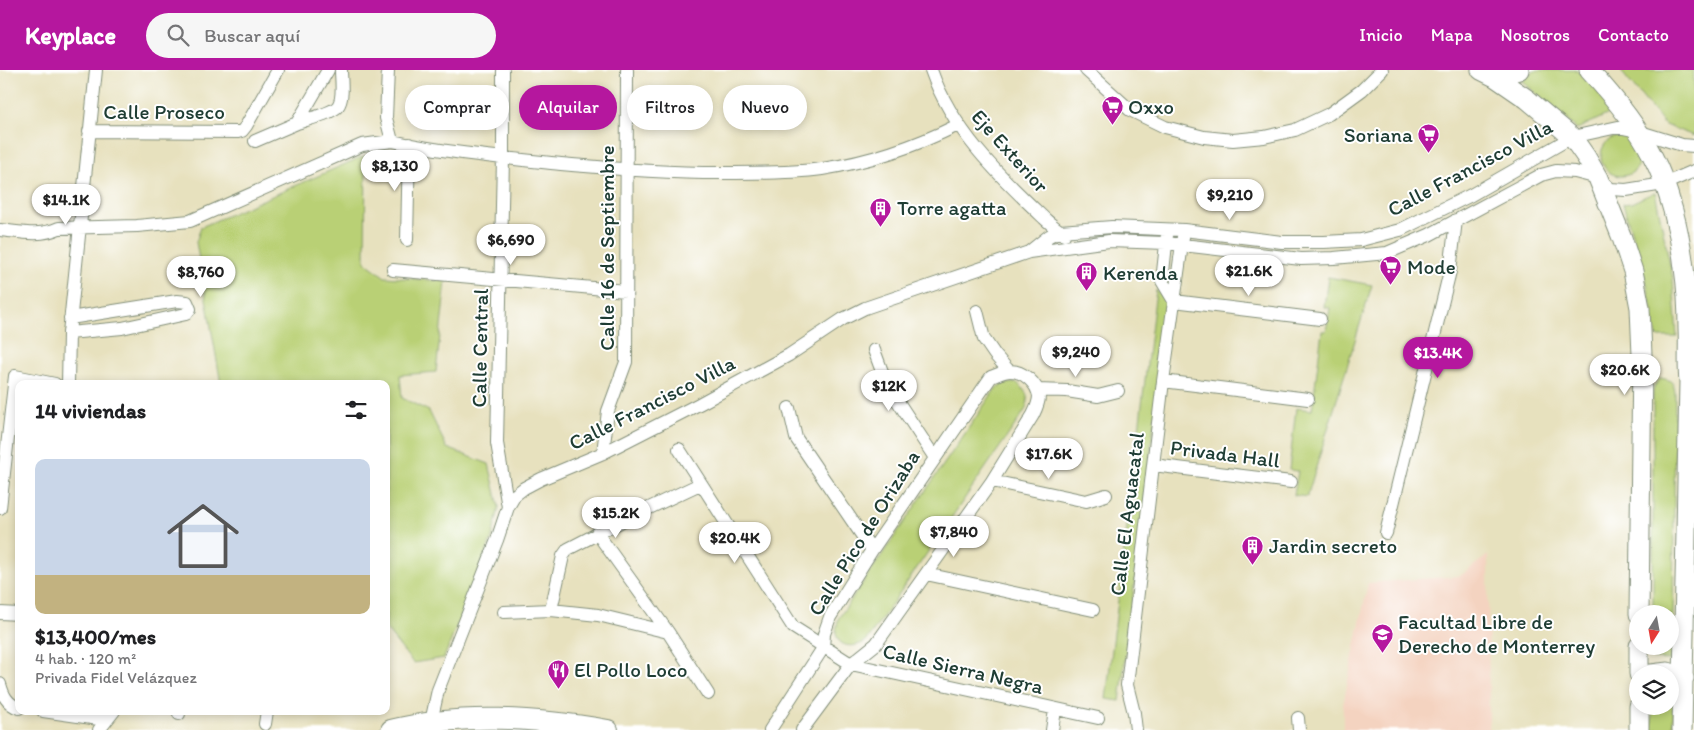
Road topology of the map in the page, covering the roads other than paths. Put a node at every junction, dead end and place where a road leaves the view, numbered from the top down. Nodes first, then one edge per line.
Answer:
1 (96, 70) edge
2 (278, 70) edge
3 (328, 70) edge
4 (341, 70) edge
5 (388, 70) edge
6 (503, 70) edge
7 (628, 70) edge
8 (931, 70) edge
9 (1086, 70) edge
10 (1382, 70) edge
11 (1519, 70) edge
12 (1588, 70) edge
13 (1488, 73) edge
14 (297, 123) junction
15 (958, 126) junction
16 (89, 131) junction
17 (1637, 131) junction
18 (1572, 137) junction
19 (392, 140) junction
20 (255, 141) dead end
21 (409, 144) junction
22 (1694, 146) edge
23 (503, 158) junction
24 (627, 170) junction
25 (1694, 171) edge
26 (1598, 178) junction
27 (1664, 184) junction
28 (1456, 220) junction
29 (80, 226) junction
30 (1168, 228) junction
31 (0, 230) edge
32 (1184, 230) junction
33 (1060, 231) junction
34 (408, 240) dead end
35 (1361, 240) junction
36 (1166, 243) junction
37 (1182, 245) junction
38 (1076, 247) junction
39 (1029, 252) junction
40 (1363, 256) junction
41 (393, 270) dead end
42 (501, 279) junction
43 (626, 291) junction
44 (1174, 301) junction
45 (977, 311) dead end
46 (70, 318) junction
47 (1320, 319) dead end
48 (69, 333) junction
49 (874, 350) dead end
50 (1010, 371) junction
51 (35, 380) edge
52 (68, 380) edge
53 (1163, 381) junction
54 (1037, 390) junction
55 (1118, 391) dead end
56 (1308, 399) dead end
57 (789, 408) dead end
58 (679, 449) dead end
59 (602, 453) junction
60 (935, 458) junction
61 (1153, 465) junction
62 (992, 481) junction
63 (1291, 482) dead end
64 (700, 484) junction
65 (1106, 495) dead end
66 (508, 507) junction
67 (0, 508) edge
68 (597, 533) junction
69 (1386, 533) dead end
70 (872, 550) junction
71 (926, 574) junction
72 (1639, 605) edge
73 (551, 610) junction
74 (1093, 610) dead end
75 (0, 612) edge
76 (504, 612) dead end
77 (15, 614) edge
78 (1685, 631) junction
79 (668, 632) junction
80 (1679, 638) edge
81 (824, 648) junction
82 (851, 664) junction
83 (1679, 676) edge
84 (1684, 678) junction
85 (0, 684) edge
86 (708, 694) dead end
87 (15, 706) edge
88 (1055, 710) junction
89 (71, 715) edge
90 (1639, 715) edge
91 (1098, 718) dead end
92 (106, 720) edge
93 (431, 722) junction
94 (391, 730) edge
95 (608, 730) edge
96 (770, 730) edge
97 (802, 730) edge
98 (1052, 730) edge
99 (1136, 730) edge
100 (1639, 730) edge
101 (1682, 730) edge

1 - 16 street
2 - 16 street, Calle Proseco
3 - 14 street
4 - 14 street
5 - 19 street
6 - 23 street, Calle Central
7 - 24 street, Calle 16 de Septiembre
8 - 15 street, Eje Exterior
9 - 10 street
11 - 13 main road
12 - 17 main road
13 - 18 main road
14 - 20 street
15 - 24 street
15 - 33 street, Eje Exterior
16 - 29 street
17 - 18 street, Calle Francisco Villa
17 - 22 street, Calle Francisco Villa
17 - 27 main road
18 - 26 main road
18 - 35 street, Calle Francisco Villa
19 - 21 street
19 - 29 street
21 - 23 street
21 - 34 street
23 - 24 street
23 - 42 street, Calle Central
24 - 43 street, Calle 16 de Septiembre
25 - 27 street, Calle Francisco Villa
26 - 27 street, Calle Francisco Villa
26 - 28 street, Calle Francisco Villa
26 - 72 main road
27 - 78 main road
28 - 40 street, Calle Francisco Villa
28 - 69 street
29 - 31 street
29 - 46 street
30 - 32 street, Calle Francisco Villa
30 - 33 street, Calle Francisco Villa
30 - 36 street
32 - 35 street, Calle Francisco Villa
32 - 37 street, Calle El Aguacatal
33 - 38 street, Eje Exterior
33 - 39 street, Calle Francisco Villa
35 - 40 street
36 - 37 street, Calle Francisco Villa
36 - 38 street, Calle Francisco Villa
36 - 44 street
37 - 40 street, Calle Francisco Villa
37 - 44 street, Calle El Aguacatal
38 - 39 street, Calle Francisco Villa
39 - 59 street, Calle Francisco Villa
41 - 42 street
42 - 43 street
42 - 66 street, Calle Central
43 - 59 street, Calle 16 de Septiembre
44 - 47 street
44 - 53 street, Calle El Aguacatal
45 - 50 street
46 - 48 street
46 - 48 street
48 - 52 street
49 - 60 street
50 - 54 street
50 - 60 street, Calle Pico de Orizaba
51 - 67 street
53 - 56 street
53 - 61 street, Calle El Aguacatal
54 - 55 street
54 - 62 street
57 - 70 street
58 - 64 street, Calle Sierra Negra
59 - 66 street, Calle Francisco Villa
60 - 70 street, Calle Pico de Orizaba
61 - 63 street, Privada Hall
61 - 99 street, Calle El Aguacatal
62 - 65 street
62 - 71 street
64 - 68 street
64 - 81 street, Calle Sierra Negra
66 - 93 street, Calle Francisco Villa
68 - 73 street
68 - 79 street
70 - 81 street, Calle Pico de Orizaba
71 - 74 street
71 - 82 street
73 - 76 street
73 - 79 street
75 - 77 street
78 - 80 main road
78 - 84 main road
79 - 86 street
81 - 82 street, Calle Sierra Negra
81 - 96 street, Calle Pico de Orizaba
82 - 88 street, Calle Sierra Negra
82 - 97 street
83 - 84 main road
84 - 101 main road
85 - 87 street
88 - 91 street, Calle Sierra Negra
88 - 98 street
89 - 92 street
90 - 100 main road
93 - 94 main road
93 - 95 main road

